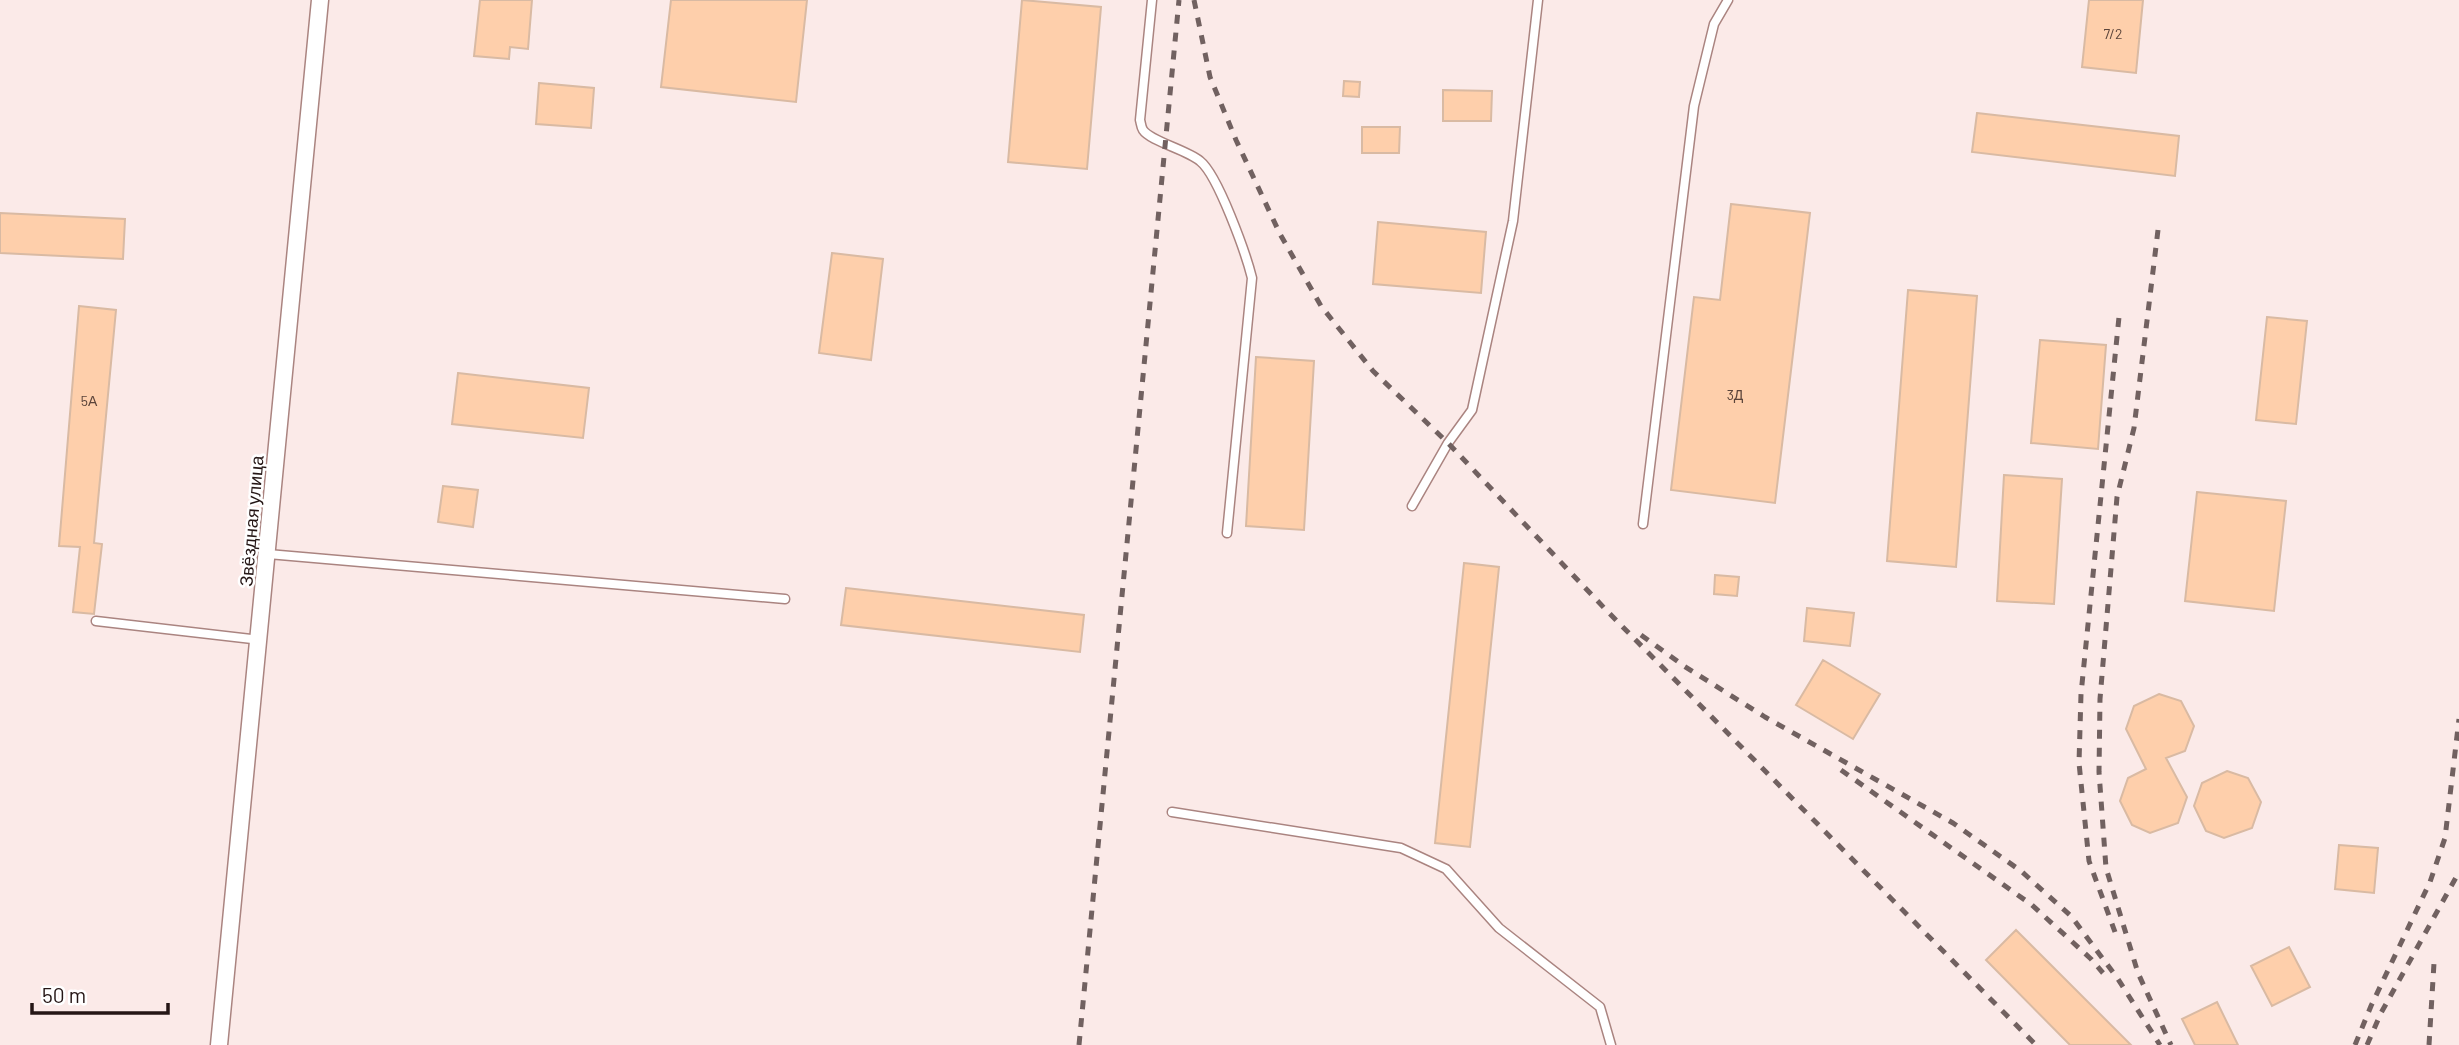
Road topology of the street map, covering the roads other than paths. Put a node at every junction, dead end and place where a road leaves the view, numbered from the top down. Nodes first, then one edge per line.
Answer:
1 (320, 0) edge
2 (1152, 0) edge
3 (1538, 0) edge
4 (1728, 0) edge
5 (1412, 506) dead end
6 (1643, 524) dead end
7 (1227, 533) dead end
8 (268, 554) junction
9 (785, 599) dead end
10 (96, 621) dead end
11 (260, 640) junction
12 (1172, 812) dead end
13 (219, 1045) edge
14 (1611, 1045) edge

1 - 8 street, Звёздная улица
2 - 7 lane
3 - 5 lane
4 - 6 lane
8 - 9 lane
8 - 11 street, Звёздная улица
10 - 11 lane
11 - 13 street, Звёздная улица
12 - 14 lane

